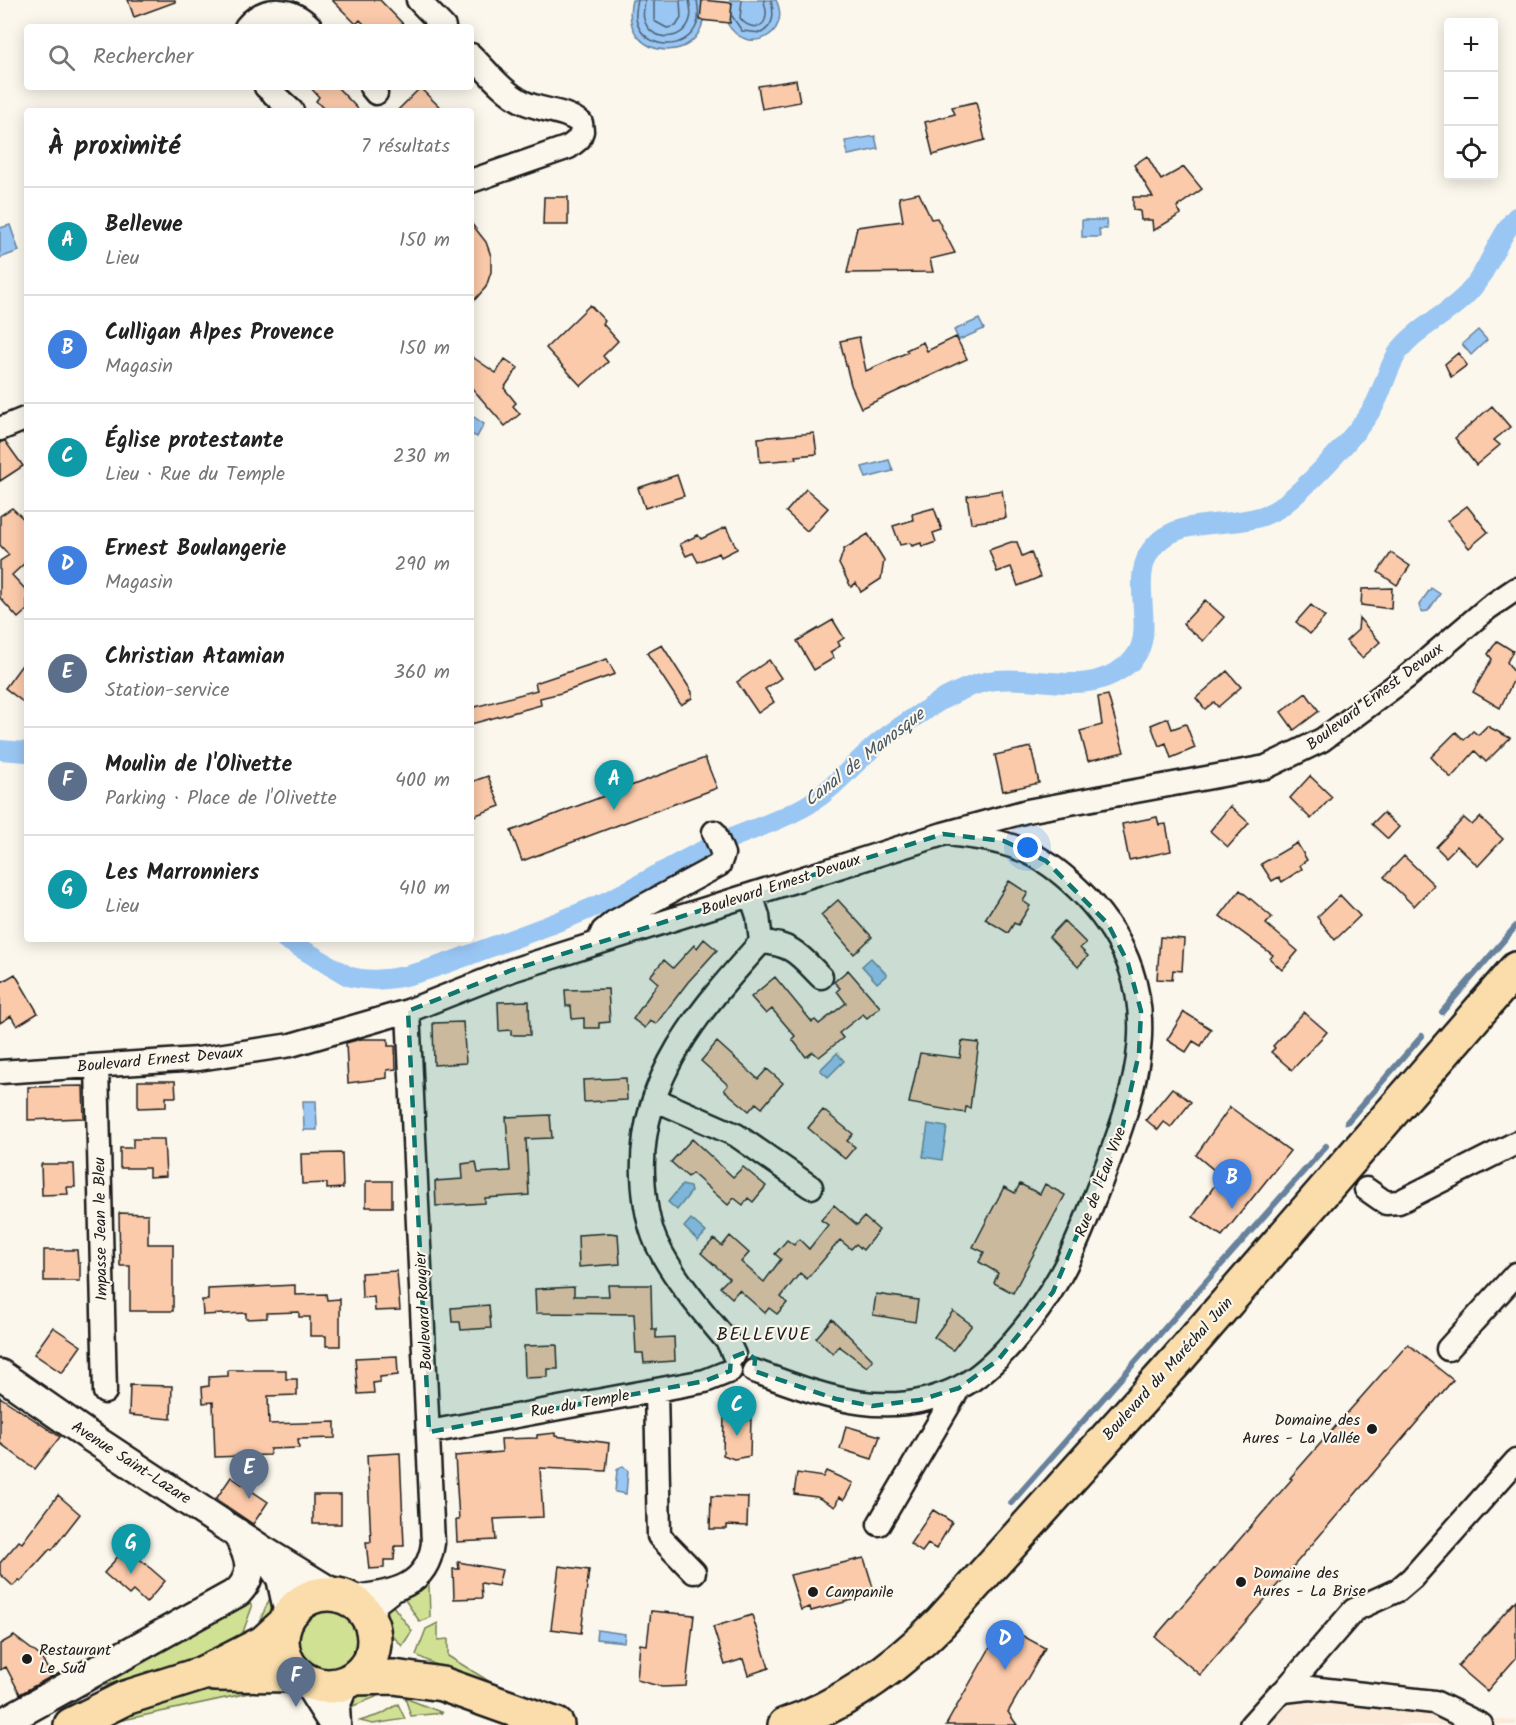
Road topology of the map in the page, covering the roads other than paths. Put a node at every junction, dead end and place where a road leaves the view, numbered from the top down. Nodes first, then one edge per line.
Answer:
1 (418, 0) edge
2 (250, 24) edge
3 (308, 24) edge
4 (441, 24) edge
5 (474, 58) edge
6 (269, 90) edge
7 (289, 108) edge
8 (474, 180) edge
9 (24, 419) edge
10 (0, 429) edge
11 (1516, 589) edge
12 (943, 834) junction
13 (718, 842) dead end
14 (751, 895) junction
15 (761, 942) junction
16 (597, 943) junction
17 (1516, 969) edge
18 (821, 977) dead end
19 (408, 1011) junction
20 (97, 1066) junction
21 (7, 1072) edge
22 (654, 1099) junction
23 (1516, 1143) edge
24 (811, 1187) dead end
25 (1366, 1189) dead end
26 (1516, 1274) edge
27 (1448, 1349) dead end
28 (732, 1363) junction
29 (0, 1374) edge
30 (959, 1388) junction
31 (656, 1390) junction
32 (105, 1392) dead end
33 (429, 1432) junction
34 (1516, 1461) edge
35 (879, 1524) dead end
36 (237, 1533) junction
37 (262, 1550) junction
38 (694, 1572) dead end
39 (357, 1611) junction
40 (287, 1619) junction
41 (201, 1674) junction
42 (302, 1678) junction
43 (349, 1681) junction
44 (442, 1684) junction
45 (161, 1685) junction
46 (1284, 1691) junction
47 (0, 1724) edge
48 (6, 1725) edge
49 (71, 1725) edge
50 (335, 1725) edge
51 (557, 1725) edge
52 (785, 1725) edge
53 (1251, 1725) edge
54 (1481, 1725) edge

1 - 4 street
2 - 3 street
5 - 8 street
6 - 7 street
9 - 10 street
11 - 12 street, Boulevard Ernest Devaux
12 - 14 street, Boulevard Ernest Devaux
12 - 30 street, Rue de l'Eau Vive
13 - 16 street
14 - 15 street
14 - 16 street, Boulevard Ernest Devaux
15 - 18 street
15 - 22 street
16 - 19 street, Boulevard Ernest Devaux
17 - 52 main road, Boulevard du Maréchal Juin
19 - 20 street, Boulevard Ernest Devaux
19 - 33 street, Boulevard Rougier
20 - 21 street, Boulevard Ernest Devaux
20 - 32 street, Impasse Jean le Bleu
22 - 24 street
22 - 28 street
23 - 25 street
26 - 27 street
28 - 30 street, Rue de l'Eau Vive
28 - 31 street, Rue du Temple
29 - 36 street, Avenue Saint-Lazare
30 - 35 street
31 - 33 street, Rue du Temple
31 - 38 street
33 - 39 street, Boulevard Rougier
34 - 46 street
36 - 37 street, Avenue Saint-Lazare
36 - 47 street
37 - 39 street, Avenue Saint-Lazare
37 - 40 street
39 - 40 main road
39 - 43 main road
39 - 44 main road
40 - 41 main road
40 - 42 main road
41 - 42 main road
41 - 45 main road
42 - 43 main road
42 - 50 street
43 - 44 main road
43 - 50 street
44 - 51 main road
45 - 48 street
45 - 49 main road
46 - 53 street
46 - 54 street

